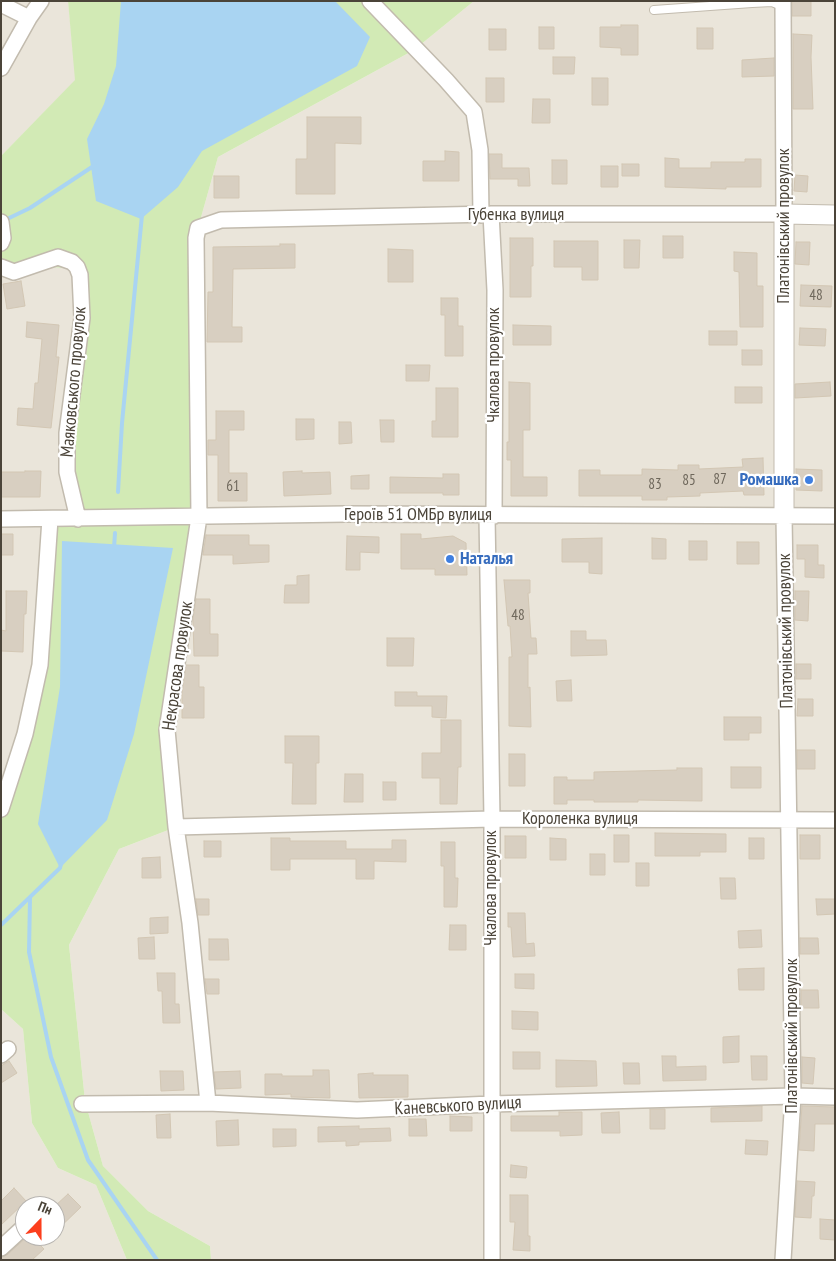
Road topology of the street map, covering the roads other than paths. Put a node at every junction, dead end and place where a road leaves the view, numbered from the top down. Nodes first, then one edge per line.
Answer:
1 (41, 1) edge
2 (370, 1) edge
3 (1, 4) edge
4 (783, 4) edge
5 (654, 10) dead end
6 (29, 18) junction
7 (1, 68) edge
8 (486, 214) junction
9 (784, 214) junction
10 (835, 215) edge
11 (1, 222) edge
12 (198, 228) joint
13 (1, 244) edge
14 (1, 267) edge
15 (490, 516) junction
16 (784, 516) junction
17 (835, 516) edge
18 (199, 517) junction
19 (78, 518) junction
20 (1, 519) edge
21 (50, 519) junction
22 (1, 809) edge
23 (492, 819) junction
24 (790, 820) junction
25 (835, 820) edge
26 (176, 827) junction
27 (793, 1096) junction
28 (835, 1097) edge
29 (208, 1103) junction
30 (82, 1104) dead end
31 (491, 1104) junction
32 (15, 1235) edge
33 (1, 1248) edge
34 (492, 1260) edge
35 (783, 1260) edge

1 - 6 street
2 - 8 street, Чкалова провулок
3 - 6 street
4 - 5 lane
4 - 9 street, Платонівський провулок
6 - 7 street
8 - 9 street, Губенка вулиця
8 - 12 street, Губенка вулиця
8 - 15 street, Чкалова провулок
9 - 10 street, Губенка вулиця
9 - 16 street, Платонівський провулок
11 - 13 street
12 - 18 street, Некрасова провулок
14 - 19 street, Маяковського провулок
15 - 16 street, Героїв 51 ОМБр вулиця
15 - 18 street, Героїв 51 ОМБр вулиця
15 - 23 street, Чкалова провулок
16 - 17 street, Героїв 51 ОМБр вулиця
16 - 24 street, Платонівський провулок
18 - 19 street, Героїв 51 ОМБр вулиця
18 - 26 street, Некрасова провулок
19 - 21 street, Героїв 51 ОМБр вулиця
20 - 21 street, Героїв 51 ОМБр вулиця
21 - 22 street
23 - 24 street, Короленка вулиця
23 - 26 street, Короленка вулиця
23 - 31 street, Чкалова провулок
24 - 25 street, Короленка вулиця
24 - 27 street, Платонівський провулок
26 - 29 street, Некрасова провулок
27 - 28 street, Каневського вулиця
27 - 31 street, Каневського вулиця
27 - 35 street, Платонівський провулок
29 - 30 street, Каневського вулиця
29 - 31 street, Каневського вулиця
31 - 34 street, Чкалова провулок
32 - 33 street

